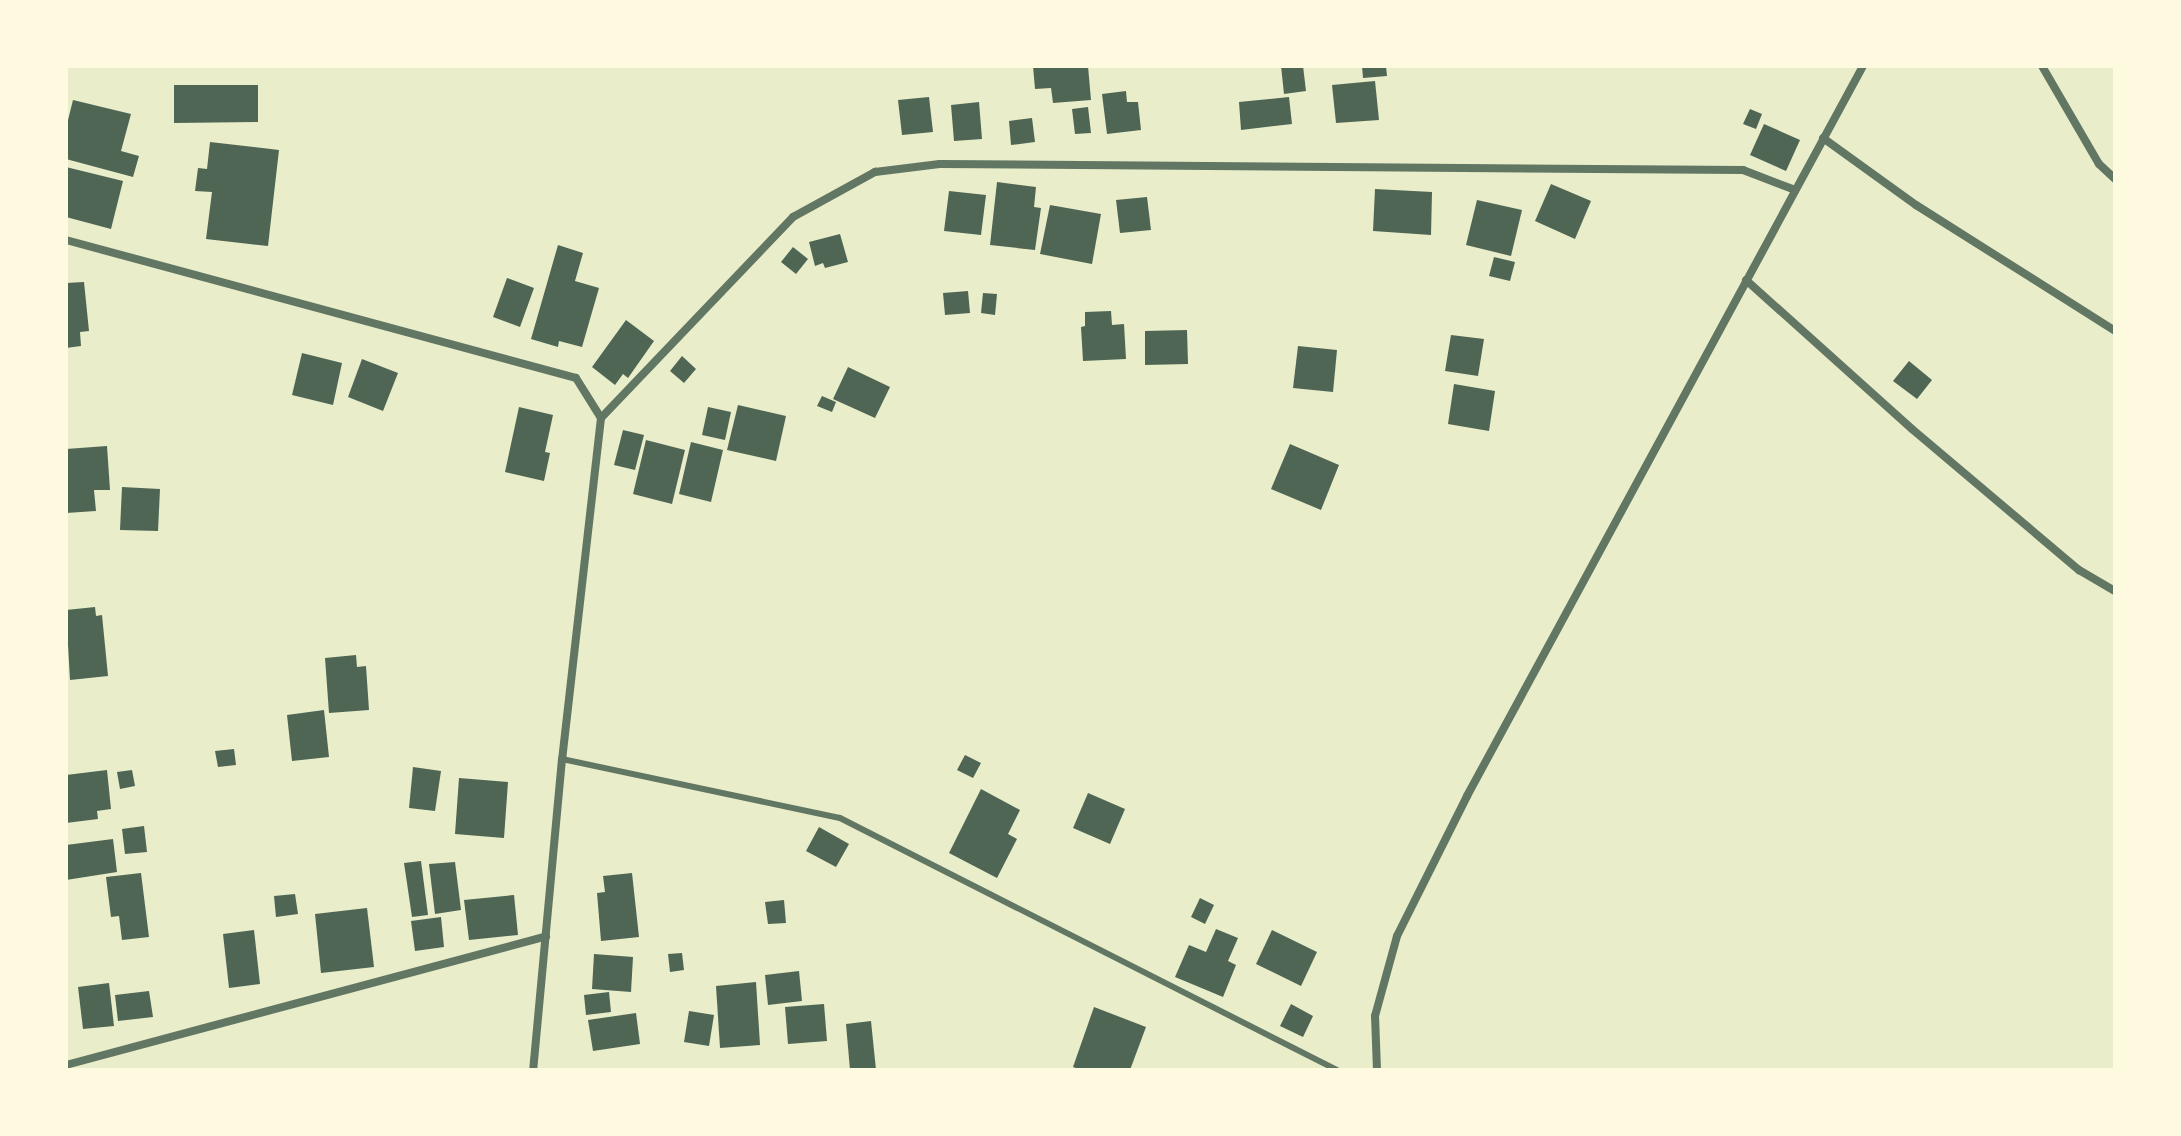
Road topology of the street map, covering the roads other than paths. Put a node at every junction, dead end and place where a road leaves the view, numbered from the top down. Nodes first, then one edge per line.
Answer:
1 (1863, 66) edge
2 (2042, 66) edge
3 (1823, 138) junction
4 (2115, 179) edge
5 (1795, 190) junction
6 (66, 240) edge
7 (1746, 280) junction
8 (2115, 331) edge
9 (601, 418) junction
10 (2115, 591) edge
11 (562, 759) junction
12 (546, 936) junction
13 (66, 1065) edge
14 (533, 1070) edge
15 (1337, 1070) edge
16 (1377, 1070) edge

1 - 3 street
2 - 4 street
3 - 5 street
3 - 8 street
5 - 7 street
5 - 9 street
6 - 9 street
7 - 10 street
7 - 16 street
9 - 11 street
11 - 12 street
11 - 15 lane
12 - 13 street
12 - 14 street

